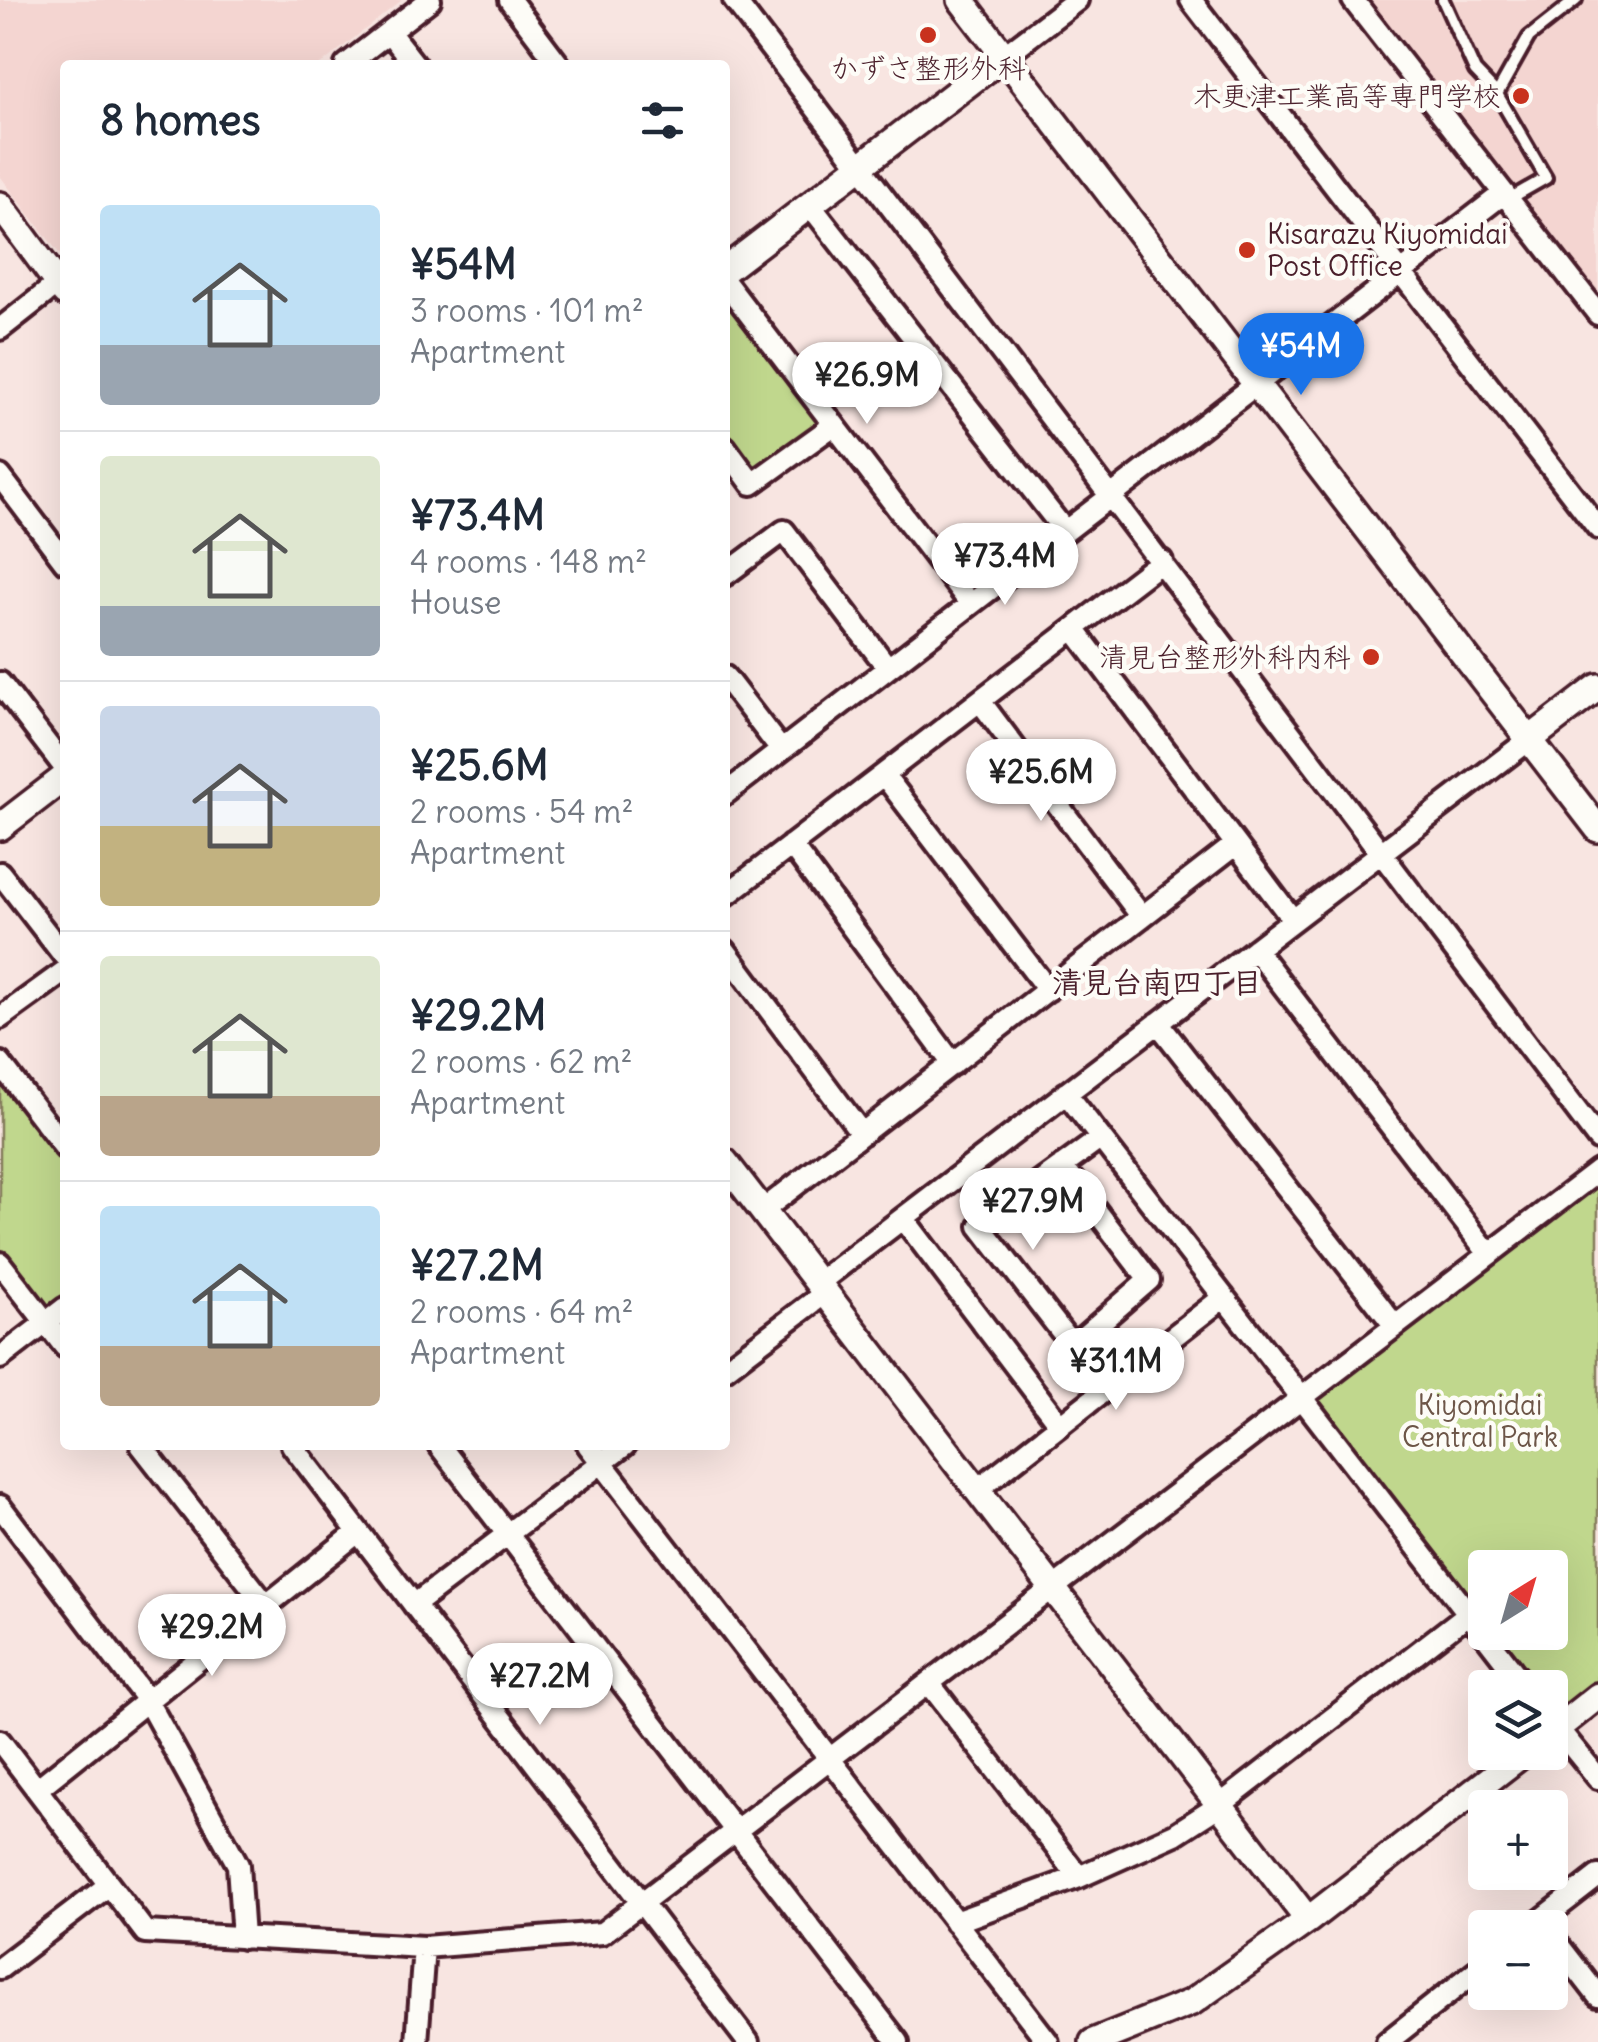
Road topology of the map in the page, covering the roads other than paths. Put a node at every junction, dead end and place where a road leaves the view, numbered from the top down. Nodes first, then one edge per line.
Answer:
1 (430, 0) edge
2 (510, 0) edge
3 (734, 0) edge
4 (961, 0) edge
5 (1077, 0) edge
6 (1191, 0) edge
7 (1353, 0) edge
8 (1443, 0) edge
9 (1576, 0) edge
10 (389, 32) junction
11 (1004, 56) junction
12 (353, 60) edge
13 (410, 60) edge
14 (556, 60) edge
15 (1497, 94) junction
16 (862, 164) junction
17 (1506, 196) junction
18 (810, 204) junction
19 (0, 205) edge
20 (730, 266) edge
21 (1400, 272) junction
22 (60, 281) edge
23 (60, 287) edge
24 (730, 289) edge
25 (1598, 314) edge
26 (0, 329) edge
27 (1254, 383) junction
28 (834, 424) junction
29 (730, 454) edge
30 (0, 476) edge
31 (1111, 494) junction
32 (1598, 528) edge
33 (1064, 530) junction
34 (60, 555) edge
35 (1162, 562) junction
36 (730, 571) edge
37 (970, 603) junction
38 (1074, 629) junction
39 (888, 668) junction
40 (0, 683) edge
41 (730, 684) edge
42 (1598, 687) edge
43 (980, 701) junction
44 (1529, 740) junction
45 (781, 750) junction
46 (60, 761) edge
47 (884, 774) junction
48 (60, 781) edge
49 (730, 790) edge
50 (0, 827) edge
51 (1598, 829) edge
52 (1236, 844) junction
53 (791, 845) junction
54 (1382, 852) junction
55 (0, 873) edge
56 (730, 892) edge
57 (1142, 917) junction
58 (1293, 920) junction
59 (1256, 949) junction
60 (60, 951) edge
61 (730, 957) edge
62 (60, 975) edge
63 (1048, 990) junction
64 (0, 1018) edge
65 (1158, 1023) junction
66 (0, 1064) edge
67 (952, 1064) junction
68 (1066, 1093) junction
69 (862, 1134) junction
70 (1101, 1138) junction
71 (1598, 1139) edge
72 (60, 1142) edge
73 (1062, 1166) junction
74 (730, 1169) edge
75 (1598, 1170) edge
76 (762, 1211) junction
77 (903, 1218) junction
78 (1489, 1254) junction
79 (0, 1263) edge
80 (822, 1288) junction
81 (1224, 1297) junction
82 (60, 1312) edge
83 (46, 1323) junction
84 (1395, 1326) junction
85 (60, 1341) edge
86 (1073, 1346) junction
87 (0, 1358) edge
88 (730, 1365) edge
89 (1106, 1389) junction
90 (1302, 1398) junction
91 (1060, 1425) junction
92 (145, 1450) edge
93 (296, 1450) edge
94 (444, 1450) edge
95 (592, 1450) edge
96 (619, 1450) edge
97 (602, 1463) junction
98 (977, 1490) junction
99 (0, 1506) edge
100 (358, 1532) junction
101 (508, 1534) junction
102 (1052, 1588) junction
103 (266, 1604) junction
104 (414, 1605) junction
105 (1468, 1614) joint
106 (1496, 1650) edge
107 (1512, 1670) edge
108 (929, 1683) junction
109 (1598, 1696) edge
110 (147, 1700) junction
111 (1568, 1716) edge
112 (0, 1741) edge
113 (1568, 1745) edge
114 (830, 1759) junction
115 (1503, 1770) edge
116 (1598, 1778) edge
117 (37, 1789) junction
118 (1220, 1805) junction
119 (736, 1831) junction
120 (1598, 1876) edge
121 (1079, 1877) junction
122 (109, 1885) junction
123 (642, 1902) junction
124 (1560, 1910) edge
125 (1308, 1920) junction
126 (956, 1922) junction
127 (243, 1938) junction
128 (424, 1948) junction
129 (1568, 1960) edge
130 (0, 1968) edge
131 (1468, 1978) edge
132 (1598, 1996) edge
133 (1395, 2040) edge
134 (417, 2042) edge
135 (748, 2042) edge
136 (898, 2042) edge
137 (1048, 2042) edge
138 (1093, 2042) edge

1 - 10 street
2 - 14 street
3 - 16 street
4 - 11 street
5 - 11 street
6 - 21 street
7 - 17 street
8 - 15 lane
9 - 15 lane
10 - 12 street
10 - 13 street
11 - 16 street
11 - 27 street
15 - 17 lane
16 - 18 street
16 - 31 street
17 - 21 street
17 - 25 street
18 - 20 street
18 - 33 street
19 - 22 street
21 - 27 street
21 - 32 street
23 - 26 street
24 - 28 street
27 - 31 street
27 - 44 street
28 - 29 street
28 - 37 street
30 - 34 street
31 - 33 street
31 - 35 street
33 - 37 street
35 - 38 street
35 - 54 street
36 - 39 street
37 - 39 street
38 - 43 street
38 - 52 street
39 - 45 street
40 - 46 street
41 - 45 street
42 - 44 street
43 - 47 street
43 - 57 street
44 - 51 street
44 - 54 street
45 - 49 street
47 - 53 street
47 - 63 street
48 - 50 street
52 - 57 street
52 - 58 street
53 - 56 street
53 - 67 street
54 - 58 street
54 - 71 street
55 - 60 street
57 - 63 street
58 - 59 street
59 - 65 street
59 - 78 street
61 - 69 street
62 - 64 street
63 - 67 street
65 - 68 street
65 - 84 street
66 - 72 street
67 - 69 street
68 - 70 street
68 - 77 street
69 - 76 street
70 - 73 street
70 - 81 street
73 - 86 street
73 - 86 street
74 - 76 street
75 - 78 street
76 - 80 street
77 - 80 street
77 - 91 street
78 - 84 street
79 - 83 street
80 - 88 street
80 - 98 street
81 - 89 street
81 - 90 street
82 - 83 street
83 - 85 street
83 - 87 street
84 - 90 street
86 - 89 street
89 - 91 street
90 - 102 street
90 - 105 street
91 - 98 street
92 - 103 street
93 - 100 street
94 - 101 street
95 - 97 street
96 - 97 street
97 - 101 street
97 - 114 street
98 - 102 street
99 - 110 street
100 - 103 street
100 - 104 street
101 - 104 street
101 - 119 street
102 - 108 street
102 - 118 street
103 - 110 street
104 - 123 street
105 - 118 street
106 - 107 street
108 - 114 street
108 - 121 street
109 - 111 street
110 - 117 street
110 - 127 street
112 - 117 street
113 - 116 street
114 - 119 street
114 - 126 street
115 - 125 street
117 - 122 street
118 - 121 street
118 - 125 street
119 - 123 street
119 - 136 street
120 - 124 street
121 - 126 street
122 - 127 street
122 - 130 street
123 - 128 street
123 - 135 street
125 - 138 street
126 - 137 street
127 - 128 street
128 - 134 street
129 - 132 street
131 - 133 street

